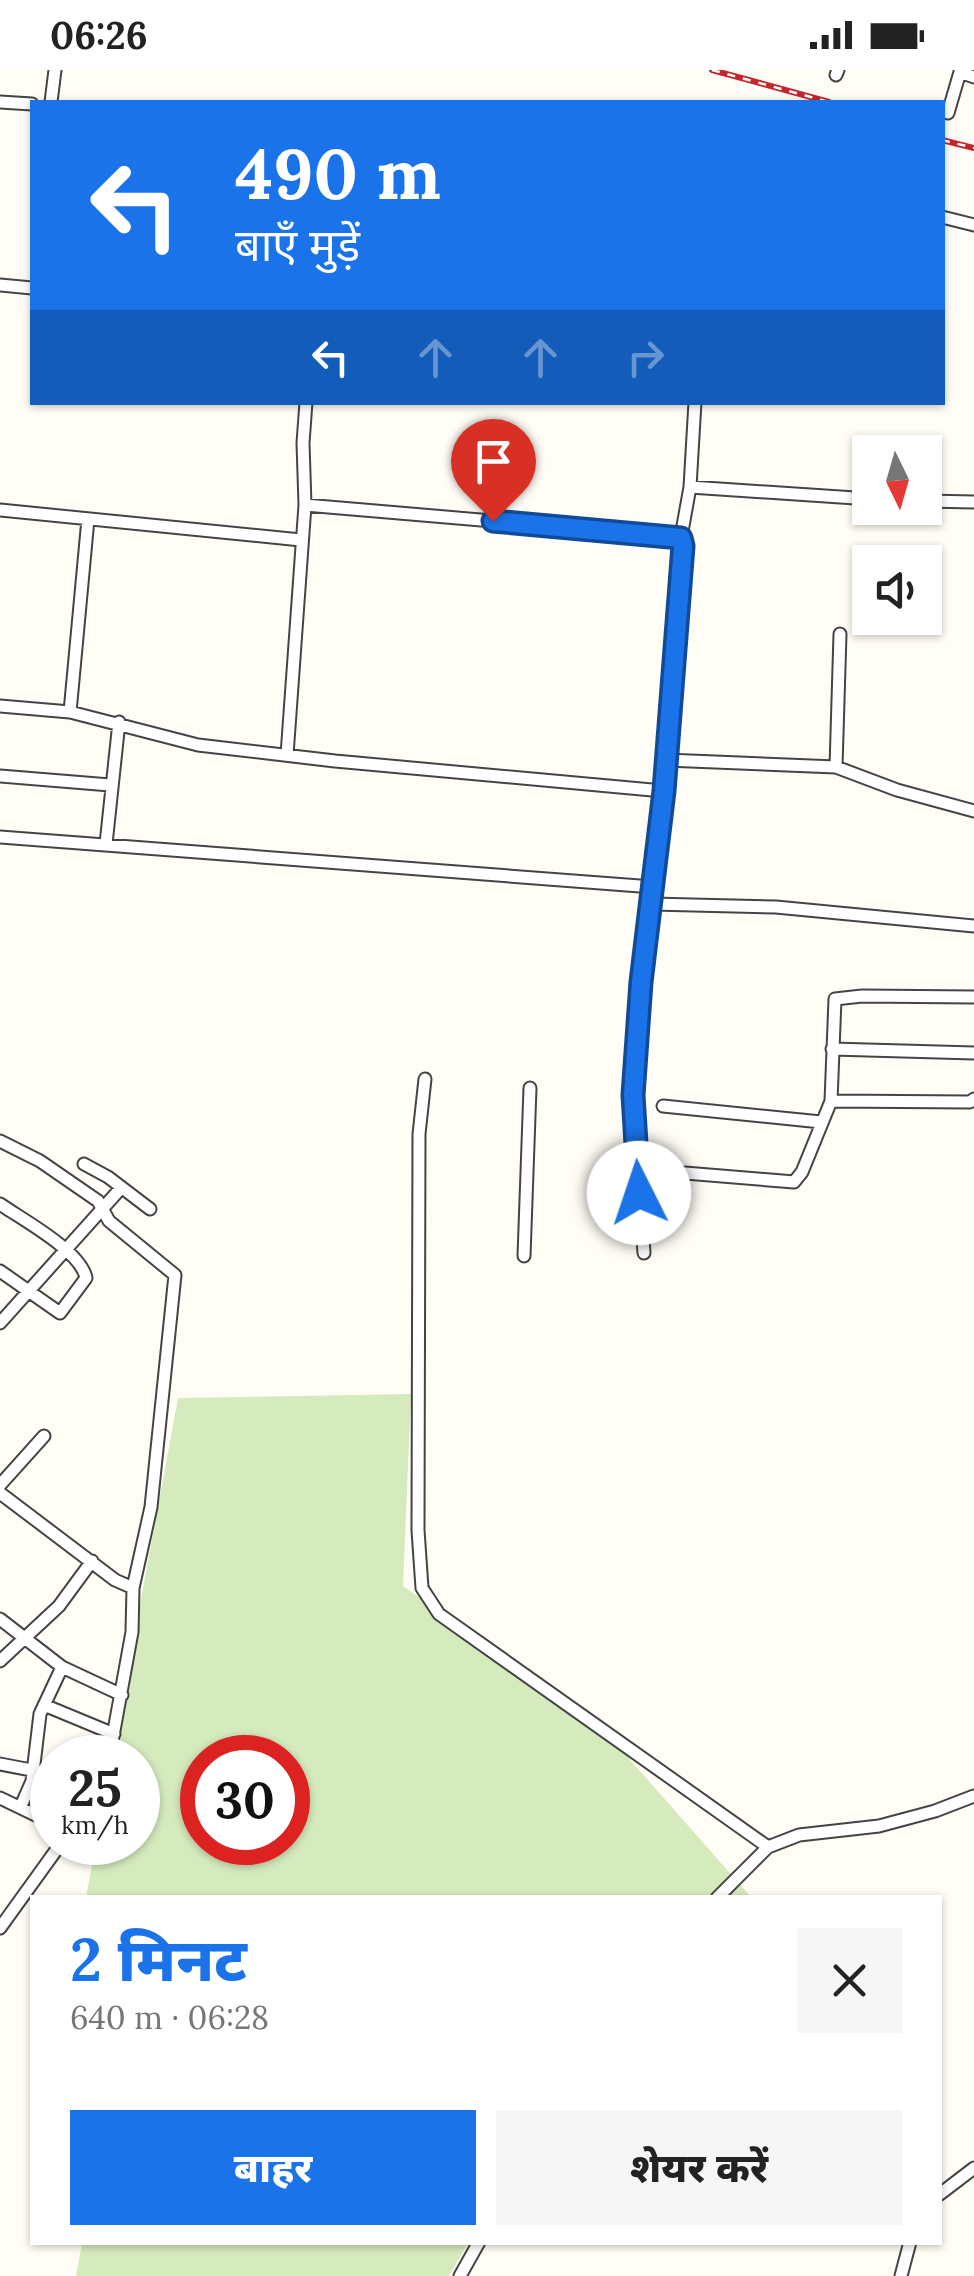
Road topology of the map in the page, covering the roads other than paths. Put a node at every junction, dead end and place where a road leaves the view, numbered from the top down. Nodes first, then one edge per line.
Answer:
1 (54, 70) edge
2 (958, 71) edge
3 (974, 76) edge
4 (51, 100) edge
5 (0, 102) edge
6 (30, 104) edge
7 (948, 114) dead end
8 (945, 218) edge
9 (974, 225) edge
10 (0, 285) edge
11 (30, 288) edge
12 (306, 405) edge
13 (695, 405) edge
14 (690, 487) junction
15 (852, 499) edge
16 (942, 501) edge
17 (974, 502) edge
18 (305, 505) junction
19 (0, 510) edge
20 (88, 519) junction
21 (681, 538) junction
22 (302, 540) junction
23 (840, 634) dead end
24 (0, 706) edge
25 (70, 712) junction
26 (118, 722) junction
27 (287, 755) junction
28 (666, 760) junction
29 (836, 767) junction
30 (0, 776) edge
31 (110, 785) junction
32 (664, 791) junction
33 (974, 811) edge
34 (0, 837) edge
35 (106, 844) junction
36 (653, 887) junction
37 (652, 904) junction
38 (974, 926) edge
39 (974, 997) edge
40 (832, 1049) junction
41 (974, 1052) edge
42 (425, 1079) dead end
43 (530, 1088) dead end
44 (974, 1099) edge
45 (830, 1101) junction
46 (662, 1106) dead end
47 (822, 1122) junction
48 (0, 1141) edge
49 (84, 1164) dead end
50 (685, 1173) dead end
51 (121, 1188) junction
52 (0, 1204) edge
53 (150, 1209) dead end
54 (104, 1210) junction
55 (67, 1251) junction
56 (644, 1253) dead end
57 (524, 1256) dead end
58 (0, 1271) edge
59 (29, 1293) junction
60 (0, 1323) edge
61 (44, 1436) dead end
62 (0, 1485) edge
63 (0, 1492) edge
64 (92, 1561) junction
65 (132, 1588) junction
66 (0, 1619) edge
67 (26, 1640) junction
68 (5, 1646) edge
69 (0, 1661) edge
70 (62, 1667) junction
71 (122, 1696) junction
72 (44, 1705) junction
73 (114, 1734) joint
74 (39, 1735) edge
75 (0, 1764) edge
76 (30, 1769) edge
77 (30, 1779) edge
78 (974, 1796) edge
79 (0, 1798) edge
80 (21, 1806) junction
81 (30, 1811) edge
82 (768, 1847) junction
83 (43, 1865) edge
84 (720, 1895) edge
85 (5, 1911) edge
86 (0, 1928) edge
87 (974, 2168) edge
88 (942, 2192) edge
89 (476, 2245) edge
90 (909, 2245) edge
91 (460, 2276) edge
92 (901, 2276) edge

1 - 4 street
2 - 3 street
2 - 7 street
5 - 6 street
8 - 9 street
10 - 11 street
12 - 18 street
13 - 14 street
14 - 15 street
14 - 21 street
16 - 17 street
18 - 21 street
18 - 22 street
19 - 20 street
20 - 22 street
20 - 25 street
21 - 28 street
22 - 27 street
23 - 29 street
24 - 25 street
25 - 26 street
26 - 27 street
26 - 31 street
27 - 32 street
28 - 29 street
28 - 32 street
29 - 33 street
30 - 31 street
31 - 35 street
32 - 36 street
34 - 35 street
35 - 36 street
36 - 37 street
37 - 38 street
37 - 56 street
39 - 40 street
40 - 41 street
40 - 45 street
42 - 82 street
43 - 57 street
44 - 45 street
45 - 47 street
46 - 47 street
47 - 50 street
48 - 54 street
49 - 51 street
51 - 53 street
51 - 54 street
52 - 55 street
54 - 55 street
54 - 65 street
55 - 59 street
55 - 59 street
58 - 59 street
59 - 60 street
61 - 62 street
63 - 64 street
64 - 65 street
64 - 67 street
65 - 71 street
66 - 67 street
67 - 68 street
67 - 70 street
68 - 69 street
70 - 71 street
70 - 72 street
71 - 73 street
72 - 73 street
72 - 74 street
75 - 76 street
77 - 80 street
78 - 82 street
79 - 80 street
80 - 81 street
82 - 84 street
83 - 85 street
85 - 86 street
87 - 88 street
89 - 91 street
90 - 92 street

